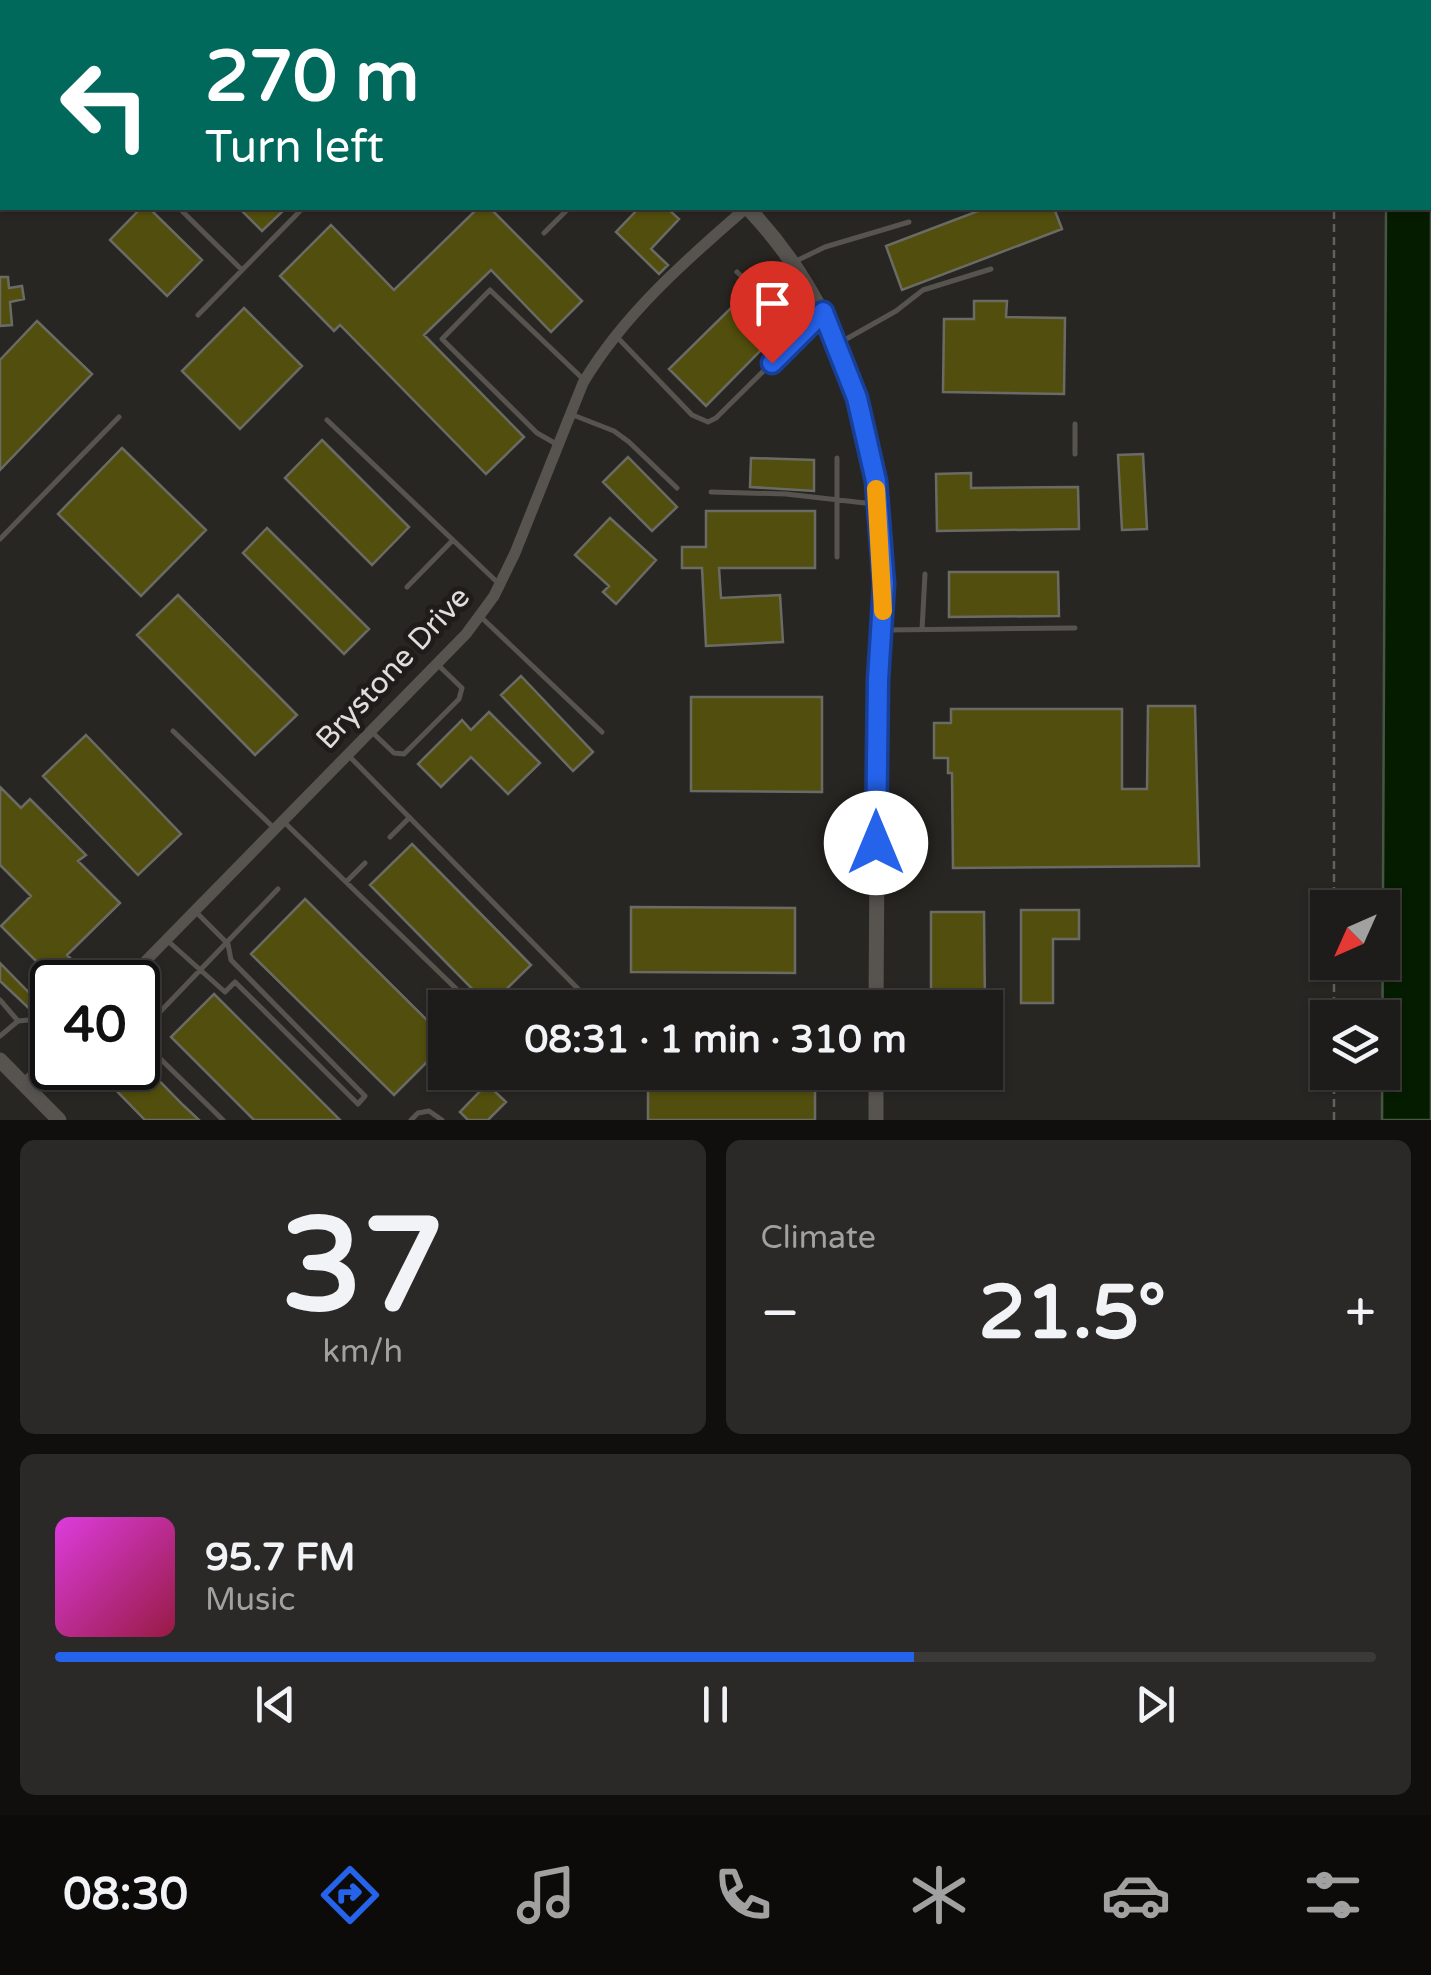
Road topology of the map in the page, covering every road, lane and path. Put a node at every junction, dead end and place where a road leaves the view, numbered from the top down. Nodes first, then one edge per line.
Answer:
1 (181, 210) edge
2 (301, 210) edge
3 (567, 210) edge
4 (745, 210) edge
5 (749, 210) edge
6 (1334, 210) edge
7 (910, 222) dead end
8 (544, 233) dead end
9 (793, 262) junction
10 (991, 268) dead end
11 (242, 270) junction
12 (737, 272) dead end
13 (823, 312) junction
14 (198, 315) dead end
15 (615, 335) junction
16 (800, 335) junction
17 (838, 344) junction
18 (584, 380) junction
19 (570, 414) junction
20 (120, 417) dead end
21 (327, 420) dead end
22 (1075, 424) dead end
23 (558, 445) junction
24 (1075, 454) dead end
25 (837, 458) dead end
26 (678, 488) dead end
27 (711, 492) dead end
28 (838, 500) junction
29 (877, 504) junction
30 (0, 538) edge
31 (452, 540) junction
32 (837, 557) dead end
33 (925, 574) dead end
34 (500, 584) junction
35 (407, 587) dead end
36 (478, 616) junction
37 (1075, 628) dead end
38 (883, 630) junction
39 (922, 630) junction
40 (436, 664) junction
41 (173, 730) dead end
42 (371, 731) junction
43 (602, 732) dead end
44 (348, 755) junction
45 (410, 817) junction
46 (280, 826) junction
47 (390, 838) dead end
48 (365, 863) dead end
49 (346, 882) junction
50 (278, 888) dead end
51 (1334, 890) edge
52 (195, 911) junction
53 (166, 940) junction
54 (228, 944) junction
55 (146, 960) edge
56 (201, 970) junction
57 (457, 990) edge
58 (579, 990) edge
59 (876, 990) edge
60 (0, 1000) edge
61 (279, 1007) junction
62 (160, 1012) edge
63 (270, 1016) junction
64 (30, 1020) edge
65 (18, 1021) junction
66 (0, 1036) edge
67 (160, 1058) edge
68 (0, 1060) edge
69 (30, 1078) edge
70 (24, 1084) junction
71 (876, 1090) edge
72 (1334, 1090) edge
73 (59, 1120) edge
74 (223, 1120) edge
75 (411, 1120) edge
76 (442, 1120) edge
77 (876, 1120) edge
78 (1334, 1120) edge

1 - 11 lane
2 - 11 lane
3 - 8 lane
4 - 15 street, Brystone Drive
5 - 9 street
6 - 51 path
7 - 9 lane
9 - 13 street
10 - 17 lane
11 - 14 lane
12 - 16 lane
13 - 16 lane
13 - 17 street
15 - 16 lane
15 - 18 street, Brystone Drive
17 - 29 street
18 - 19 street, Brystone Drive
18 - 23 lane
19 - 23 street, Brystone Drive
19 - 26 lane
20 - 30 lane
21 - 31 lane
22 - 24 lane
23 - 34 street, Brystone Drive
25 - 28 lane
27 - 28 lane
28 - 29 lane
28 - 32 lane
29 - 38 street
31 - 34 lane
31 - 35 lane
33 - 39 lane
34 - 36 street, Brystone Drive
36 - 40 street, Brystone Drive
36 - 43 lane
37 - 39 lane
38 - 39 lane
38 - 59 street
40 - 42 street, Brystone Drive
40 - 42 lane
41 - 46 lane
42 - 44 street, Brystone Drive
44 - 45 lane
44 - 46 street, Brystone Drive
45 - 47 lane
45 - 58 lane
46 - 49 lane
46 - 52 street, Brystone Drive
48 - 49 lane
49 - 57 lane
50 - 54 lane
52 - 53 street, Brystone Drive
52 - 54 lane
53 - 55 street, Brystone Drive
53 - 56 lane
54 - 56 lane
54 - 61 lane
56 - 62 lane
56 - 63 lane
60 - 65 lane
61 - 63 lane
61 - 63 lane
64 - 65 lane
65 - 66 lane
67 - 74 lane
68 - 70 street
69 - 70 street
70 - 73 street
71 - 77 street
72 - 78 path
75 - 76 lane

